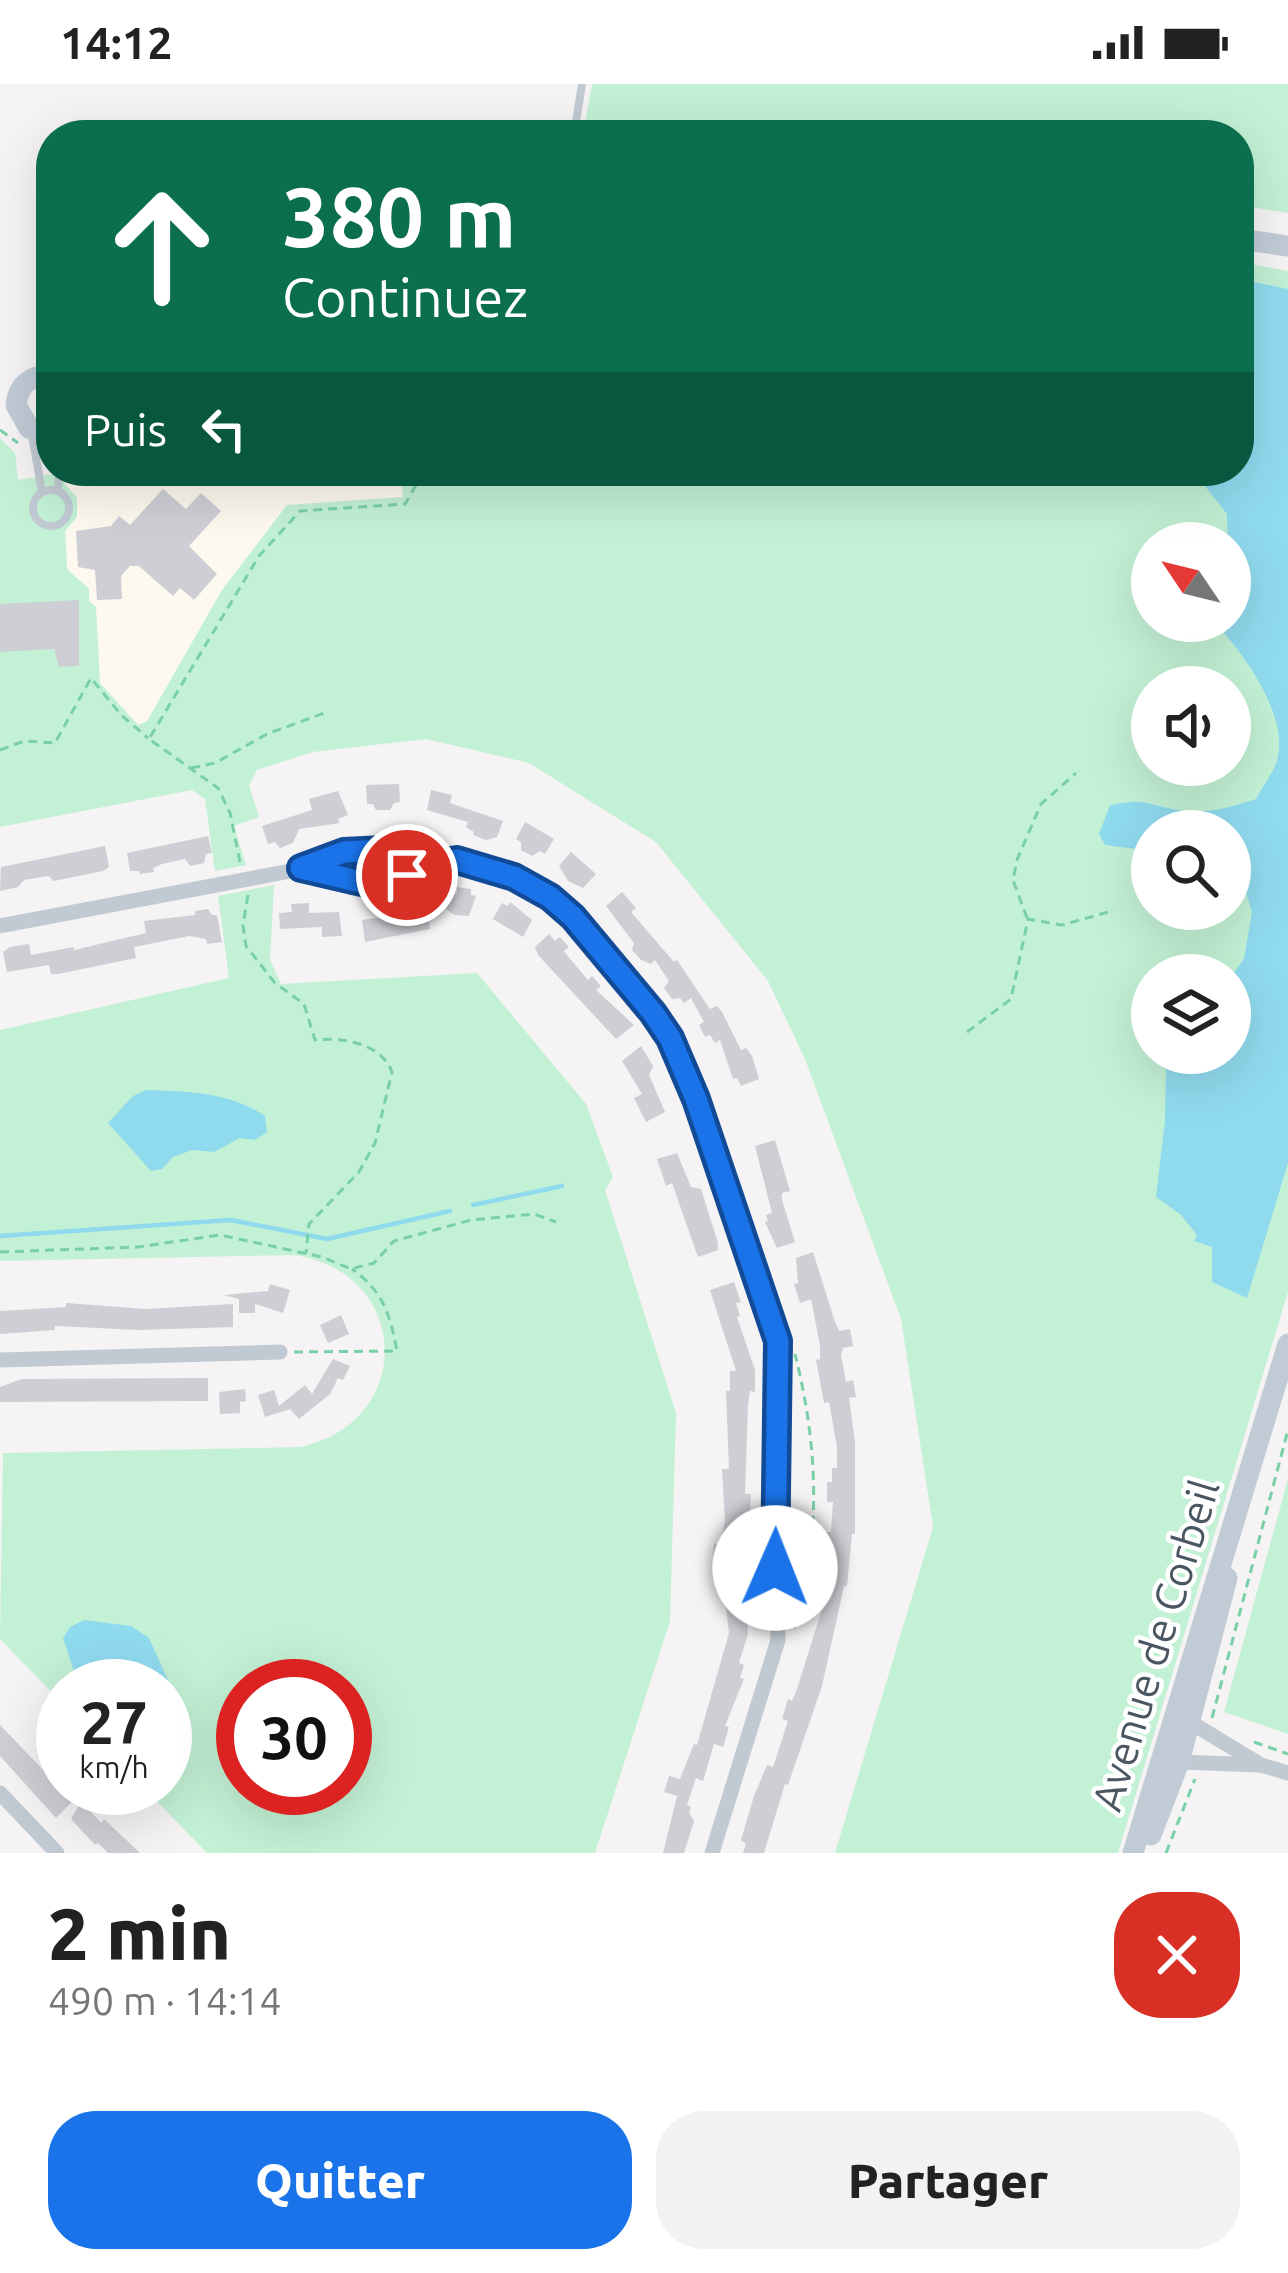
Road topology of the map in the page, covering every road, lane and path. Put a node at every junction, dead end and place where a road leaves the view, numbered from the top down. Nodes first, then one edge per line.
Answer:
1 (582, 84) edge
2 (576, 120) edge
3 (1254, 240) edge
4 (1288, 246) edge
5 (10, 391) edge
6 (26, 425) edge
7 (41, 486) edge
8 (58, 486) edge
9 (415, 486) edge
10 (58, 491) junction
11 (42, 492) junction
12 (327, 712) dead end
13 (149, 739) junction
14 (0, 750) edge
15 (189, 768) junction
16 (1076, 773) dead end
17 (436, 863) junction
18 (301, 868) junction
19 (244, 878) junction
20 (1112, 911) dead end
21 (1028, 919) junction
22 (0, 926) edge
23 (967, 1033) dead end
24 (556, 1222) dead end
25 (0, 1252) edge
26 (306, 1253) junction
27 (351, 1269) junction
28 (1288, 1344) edge
29 (792, 1345) dead end
30 (280, 1352) joint
31 (0, 1360) edge
32 (1288, 1430) edge
33 (1253, 1460) junction
34 (793, 1632) dead end
35 (1213, 1714) junction
36 (1200, 1723) junction
37 (1226, 1726) dead end
38 (1166, 1739) junction
39 (1248, 1739) dead end
40 (1288, 1754) edge
41 (1262, 1765) junction
42 (1188, 1768) junction
43 (1288, 1773) edge
44 (0, 1793) edge
45 (57, 1853) edge
46 (712, 1853) edge
47 (1133, 1853) edge
48 (1144, 1853) edge
49 (1166, 1853) edge

1 - 2 lane
3 - 4 main road
5 - 6 main road
7 - 11 lane
8 - 10 lane
9 - 13 path
10 - 11 lane
10 - 11 lane
12 - 15 path
13 - 14 path
13 - 15 path
15 - 19 path
16 - 21 path
17 - 18 street
17 - 18 street
17 - 46 street
18 - 19 street
19 - 22 street
19 - 26 path
20 - 21 path
21 - 23 path
24 - 27 path
25 - 26 path
26 - 27 path
27 - 30 path
28 - 33 main road, Avenue de Corbeil
29 - 34 path
30 - 31 street
32 - 35 path
33 - 36 main road, Avenue de Corbeil
33 - 38 main road, Avenue de Corbeil
35 - 36 path
35 - 37 path
36 - 38 street
36 - 41 street
36 - 42 main road, Avenue de Corbeil
38 - 42 street
38 - 47 main road, Avenue de Corbeil
39 - 40 path
41 - 42 street
41 - 43 street
42 - 48 main road, Avenue de Corbeil
42 - 49 path
44 - 45 street

